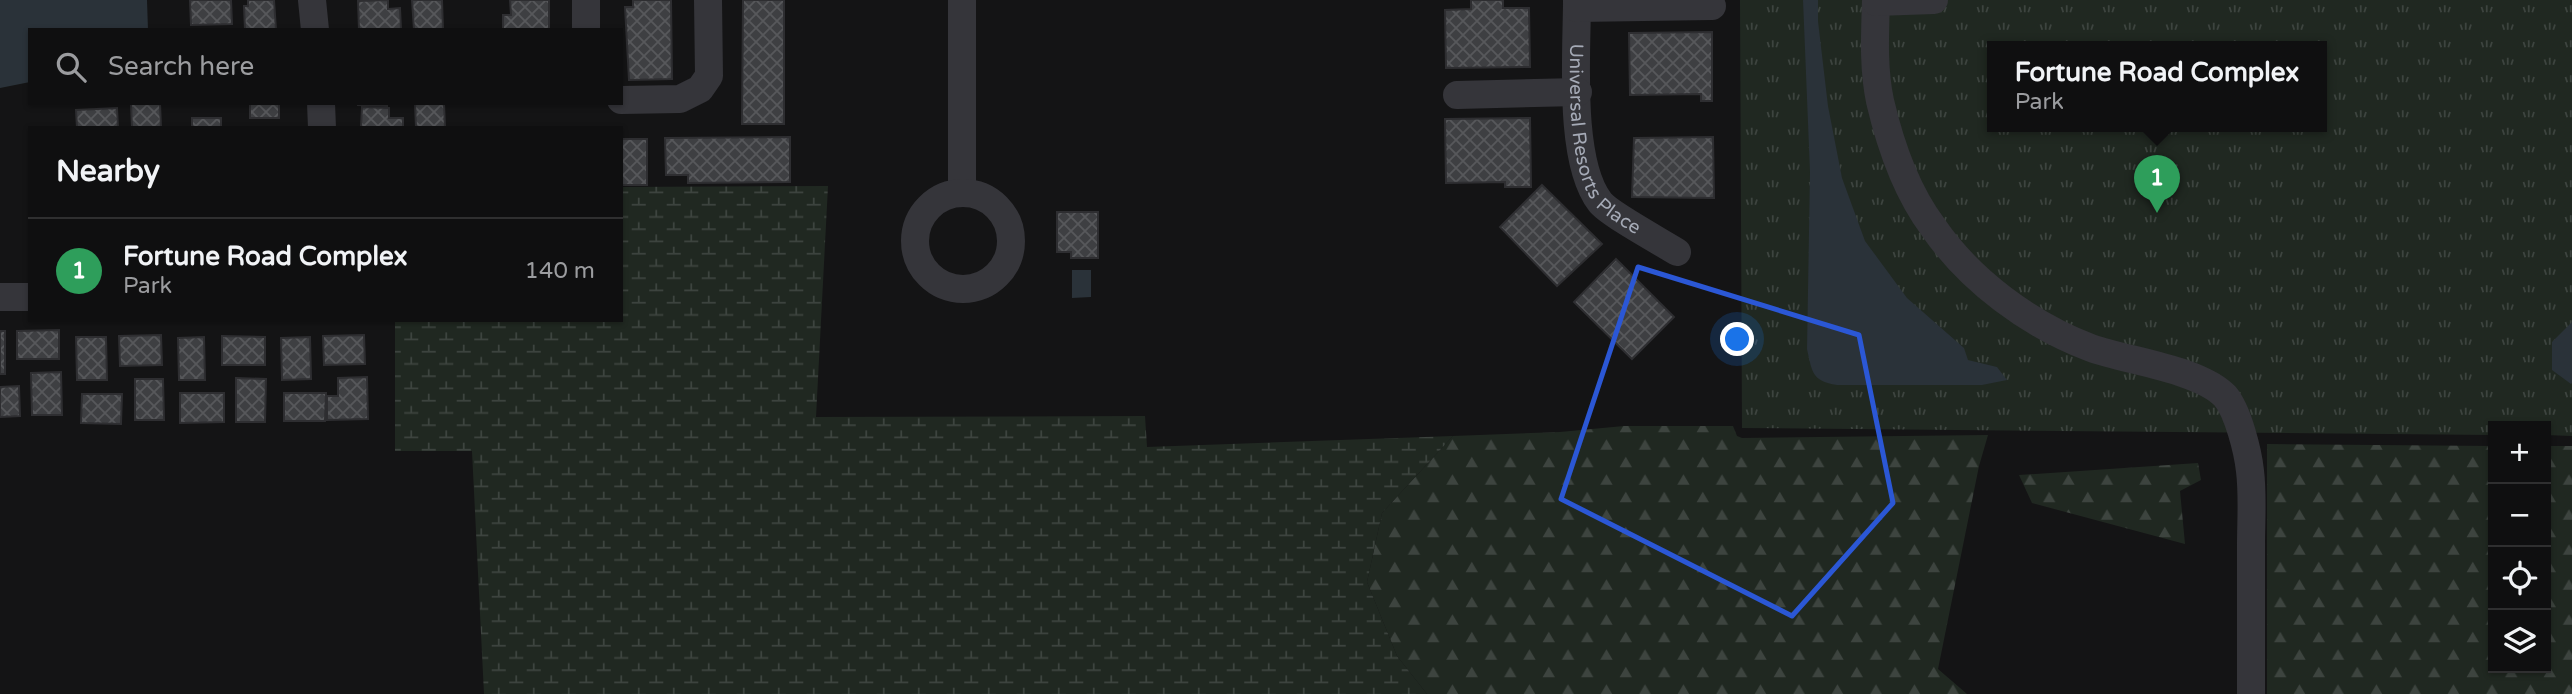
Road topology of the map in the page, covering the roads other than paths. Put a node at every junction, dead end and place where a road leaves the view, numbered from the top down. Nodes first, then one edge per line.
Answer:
1 (312, 0) edge
2 (586, 0) edge
3 (708, 0) edge
4 (962, 0) edge
5 (1934, 0) edge
6 (1875, 1) edge
7 (1577, 4) edge
8 (1712, 6) dead end
9 (315, 28) edge
10 (586, 28) edge
11 (1578, 92) junction
12 (1457, 95) dead end
13 (623, 100) edge
14 (321, 105) edge
15 (322, 126) edge
16 (962, 192) dead end
17 (1677, 252) dead end
18 (0, 297) edge
19 (28, 297) edge
20 (2251, 694) edge

1 - 9 street
2 - 10 street
3 - 13 street
4 - 16 street
5 - 6 street
6 - 20 street
7 - 8 street
7 - 11 street, Universal Resorts Place
11 - 12 street
11 - 17 street, Universal Resorts Place
14 - 15 street
18 - 19 street

